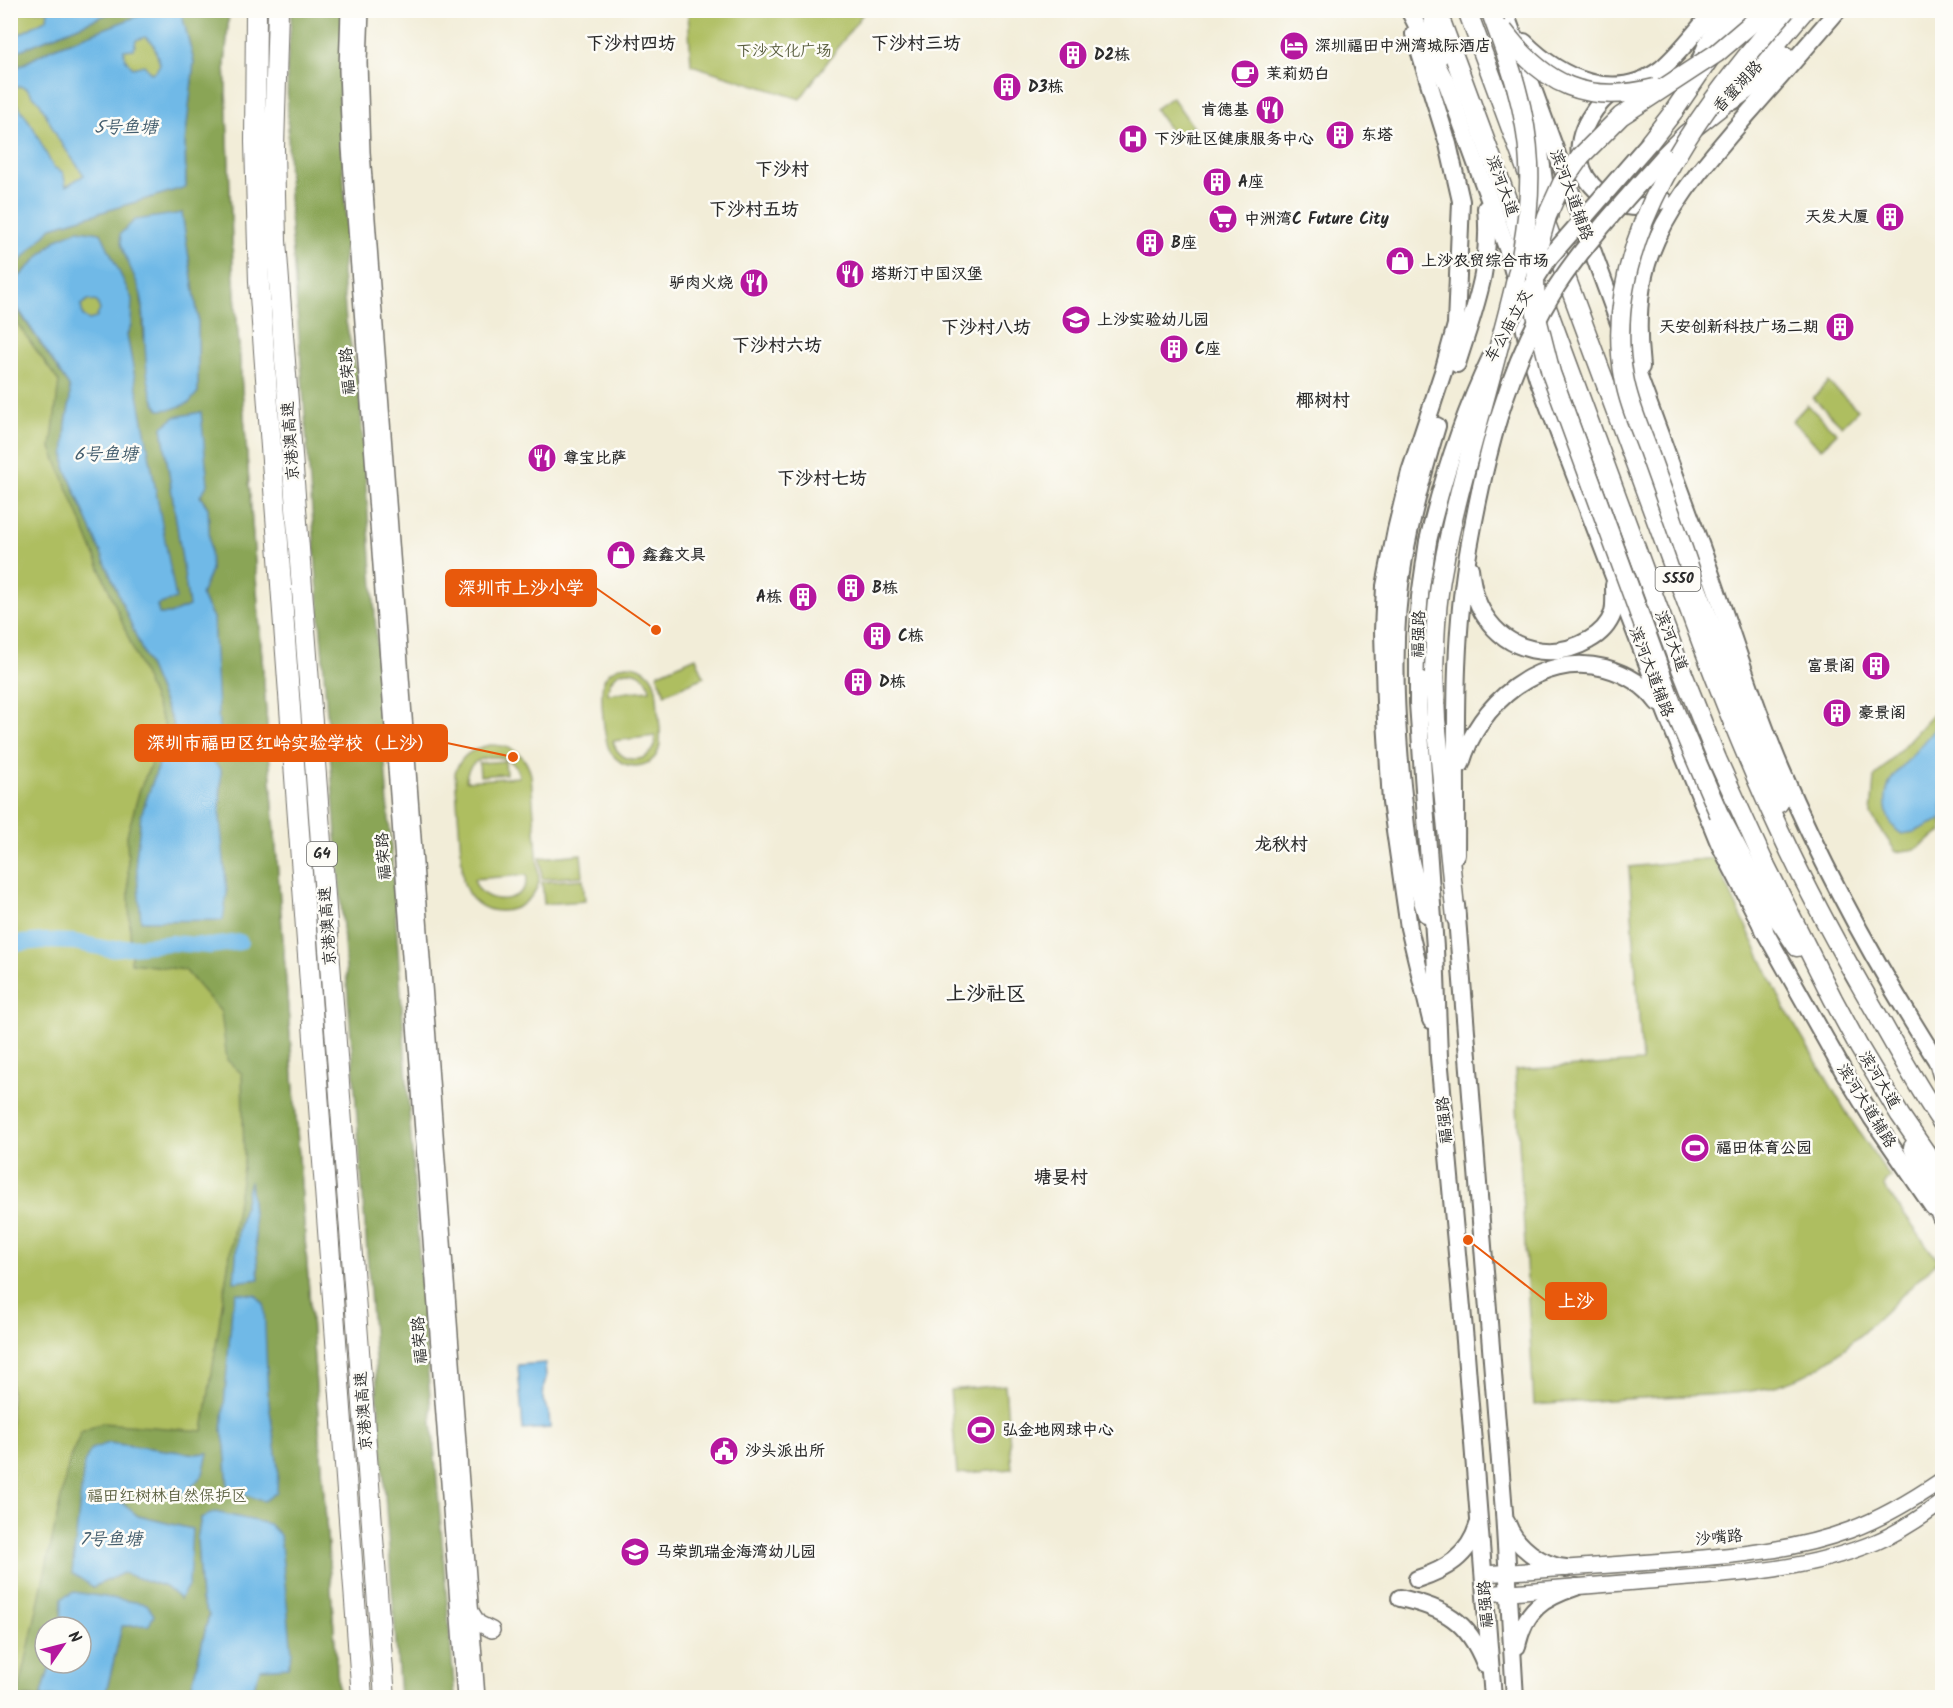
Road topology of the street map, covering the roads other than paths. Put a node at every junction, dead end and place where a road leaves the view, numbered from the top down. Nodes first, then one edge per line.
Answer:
1 (256, 10) edge
2 (278, 10) edge
3 (349, 10) edge
4 (361, 10) edge
5 (1408, 10) edge
6 (1430, 10) edge
7 (1437, 10) edge
8 (1467, 10) edge
9 (1714, 10) edge
10 (1729, 10) edge
11 (1750, 10) edge
12 (1767, 10) edge
13 (1824, 10) edge
14 (1838, 10) edge
15 (1490, 11) edge
16 (1798, 12) edge
17 (1505, 15) edge
18 (1530, 82) junction
19 (1447, 84) junction
20 (1668, 84) junction
21 (1622, 86) junction
22 (1683, 98) junction
23 (1435, 105) junction
24 (1712, 115) junction
25 (1649, 143) joint
26 (1469, 148) junction
27 (1664, 156) joint
28 (1701, 168) junction
29 (1484, 189) junction
30 (1552, 241) junction
31 (1646, 398) junction
32 (1428, 541) joint
33 (1468, 548) junction
34 (1610, 567) junction
35 (1668, 715) junction
36 (1456, 779) junction
37 (1771, 780) junction
38 (1742, 859) junction
39 (1826, 865) junction
40 (1814, 900) junction
41 (1456, 918) junction
42 (1764, 930) junction
43 (1435, 948) junction
44 (1833, 999) junction
45 (1439, 1057) junction
46 (1941, 1068) edge
47 (1900, 1115) junction
48 (1942, 1123) edge
49 (1942, 1176) edge
50 (1942, 1219) edge
51 (1942, 1480) edge
52 (1942, 1502) edge
53 (1504, 1512) junction
54 (1479, 1521) junction
55 (1566, 1568) junction
56 (1508, 1572) junction
57 (1484, 1574) junction
58 (1416, 1579) dead end
59 (1576, 1587) junction
60 (1509, 1592) junction
61 (1485, 1594) junction
62 (1400, 1598) dead end
63 (469, 1607) junction
64 (492, 1630) dead end
65 (1513, 1676) junction
66 (1492, 1690) edge
67 (362, 1698) edge
68 (386, 1698) edge
69 (465, 1698) edge
70 (477, 1698) edge
71 (1515, 1698) edge

1 - 67 highway, 京港澳高速 / G4
2 - 68 highway, 京港澳高速 / G4
3 - 69 main road, 福荣路
4 - 63 main road, 福荣路
5 - 19 main road, 滨河大道辅路
5 - 23 main road
6 - 19 main road, 滨河大道辅路
7 - 44 highway, 滨河大道 / S550
8 - 30 highway, 滨河大道 / S550
9 - 21 main road
10 - 22 main road
11 - 22 highway
12 - 20 highway, bridge
13 - 24 main road
14 - 28 main road
15 - 20 highway, bridge
15 - 41 highway, bridge
16 - 24 highway, 香蜜湖路
16 - 37 highway, bridge
17 - 18 main road, 滨河大道辅路
17 - 21 main road
18 - 30 main road
18 - 31 main road, 滨河大道辅路
19 - 26 main road, 滨河大道辅路
20 - 38 highway, bridge
21 - 28 main road
22 - 25 highway
23 - 26 main road
23 - 45 main road
24 - 27 highway, 香蜜湖路
25 - 32 main road, 车公庙立交, bridge
26 - 29 main road, 滨河大道辅路
27 - 33 main road, 车公庙立交, bridge
28 - 31 main road
29 - 34 main road, 滨河大道辅路
29 - 43 main road
30 - 40 highway, 滨河大道 / S550
31 - 39 main road, 滨河大道辅路
32 - 43 main road, 福强路
33 - 34 main road
33 - 36 main road, 福强路
34 - 35 main road, 滨河大道辅路
35 - 36 main road
35 - 42 main road, 滨河大道辅路
36 - 41 main road, 福强路
37 - 39 main road
37 - 40 highway
38 - 42 highway
38 - 44 highway
39 - 46 main road, 滨河大道辅路
40 - 48 highway, 滨河大道 / S550
41 - 53 main road, 福强路
42 - 50 main road, 滨河大道辅路
43 - 45 main road, 福强路
44 - 47 highway, 滨河大道 / S550
45 - 54 main road, 福强路
47 - 49 highway, 滨河大道 / S550
47 - 50 highway
51 - 55 main road, 沙嘴路
52 - 59 main road
53 - 55 main road
53 - 56 main road, 福强路
54 - 57 main road, 福强路
54 - 58 main road
55 - 56 main road, 沙嘴路
56 - 57 main road, 沙嘴路
56 - 60 main road, 福强路
57 - 61 main road, 福强路
59 - 60 main road
59 - 65 main road
60 - 61 main road
60 - 65 main road, 福强路
61 - 66 main road, 福强路
62 - 66 main road
63 - 64 main road
63 - 70 main road, 福荣路
65 - 71 main road, 福强路

